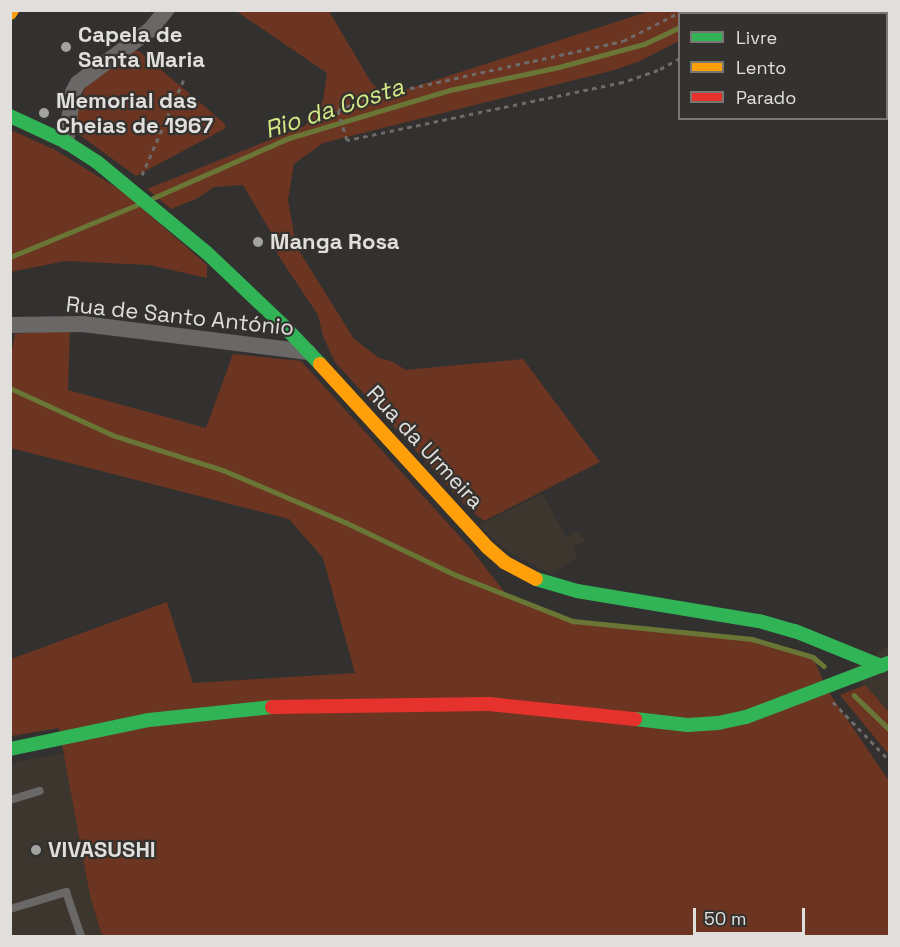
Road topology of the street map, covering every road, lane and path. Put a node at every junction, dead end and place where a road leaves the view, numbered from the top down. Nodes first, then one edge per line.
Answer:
1 (166, 10) edge
2 (678, 13) edge
3 (678, 59) edge
4 (184, 79) dead end
5 (10, 116) edge
6 (66, 142) junction
7 (143, 171) dead end
8 (10, 325) edge
9 (308, 352) junction
10 (887, 666) edge
11 (821, 689) junction
12 (10, 749) edge
13 (890, 761) edge
14 (39, 791) dead end
15 (10, 800) edge
16 (10, 909) edge
17 (81, 936) edge

1 - 6 street
2 - 3 path
4 - 7 path
5 - 6 street, Rua da Urmeira
6 - 9 street, Rua da Urmeira
8 - 9 street, Rua de Santo António
9 - 10 street, Rua da Urmeira
10 - 11 street
11 - 12 street
11 - 13 path
14 - 15 lane
16 - 17 lane

